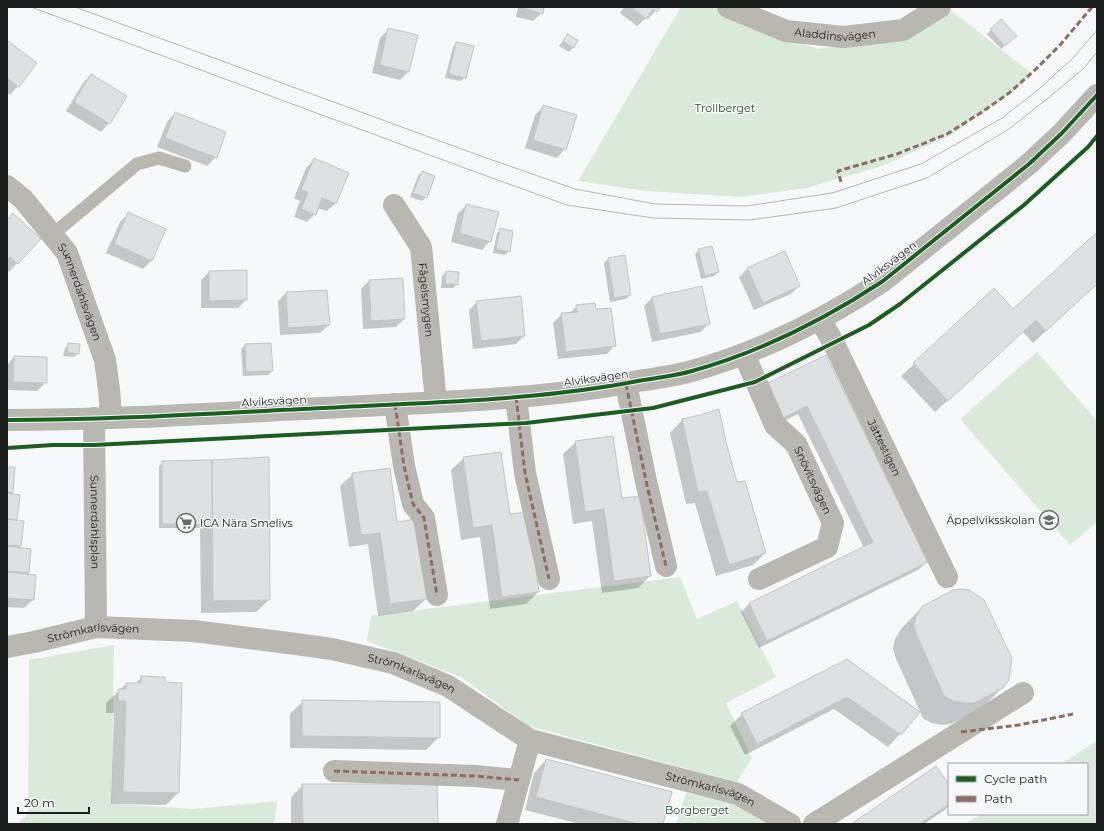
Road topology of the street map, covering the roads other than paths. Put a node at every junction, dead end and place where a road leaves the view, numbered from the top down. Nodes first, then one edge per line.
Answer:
1 (728, 7) edge
2 (940, 7) edge
3 (1097, 95) edge
4 (185, 166) dead end
5 (7, 186) edge
6 (394, 205) dead end
7 (52, 235) junction
8 (820, 319) junction
9 (744, 354) junction
10 (626, 384) junction
11 (516, 397) junction
12 (436, 402) junction
13 (395, 404) junction
14 (103, 418) junction
15 (7, 420) edge
16 (666, 566) dead end
17 (947, 577) dead end
18 (549, 579) dead end
19 (759, 579) dead end
20 (437, 595) dead end
21 (96, 627) junction
22 (7, 647) edge
23 (1023, 693) dead end
24 (530, 740) junction
25 (334, 771) dead end
26 (519, 780) junction
27 (507, 824) edge
28 (790, 824) edge
29 (814, 824) edge

1 - 2 street, Aladdinsvägen
3 - 8 street, Alviksvägen
4 - 7 lane
5 - 7 street, Sunnerdahlsvägen
6 - 12 street, Fågelsmygen
7 - 14 street, Sunnerdahlsvägen
8 - 9 street, Alviksvägen
8 - 17 street, Jättestigen
9 - 10 street, Alviksvägen
9 - 19 street, Snövitsvägen
10 - 11 street, Alviksvägen
10 - 16 street
11 - 12 street, Alviksvägen
11 - 18 street
12 - 13 street, Alviksvägen
13 - 14 street, Alviksvägen
13 - 20 street
14 - 15 street, Alviksvägen
14 - 21 street, Sunnerdahlsplan
21 - 22 street, Strömkarlsvägen
21 - 24 street, Strömkarlsvägen
23 - 29 street
24 - 26 street
24 - 28 street, Strömkarlsvägen
25 - 26 street
26 - 27 street

